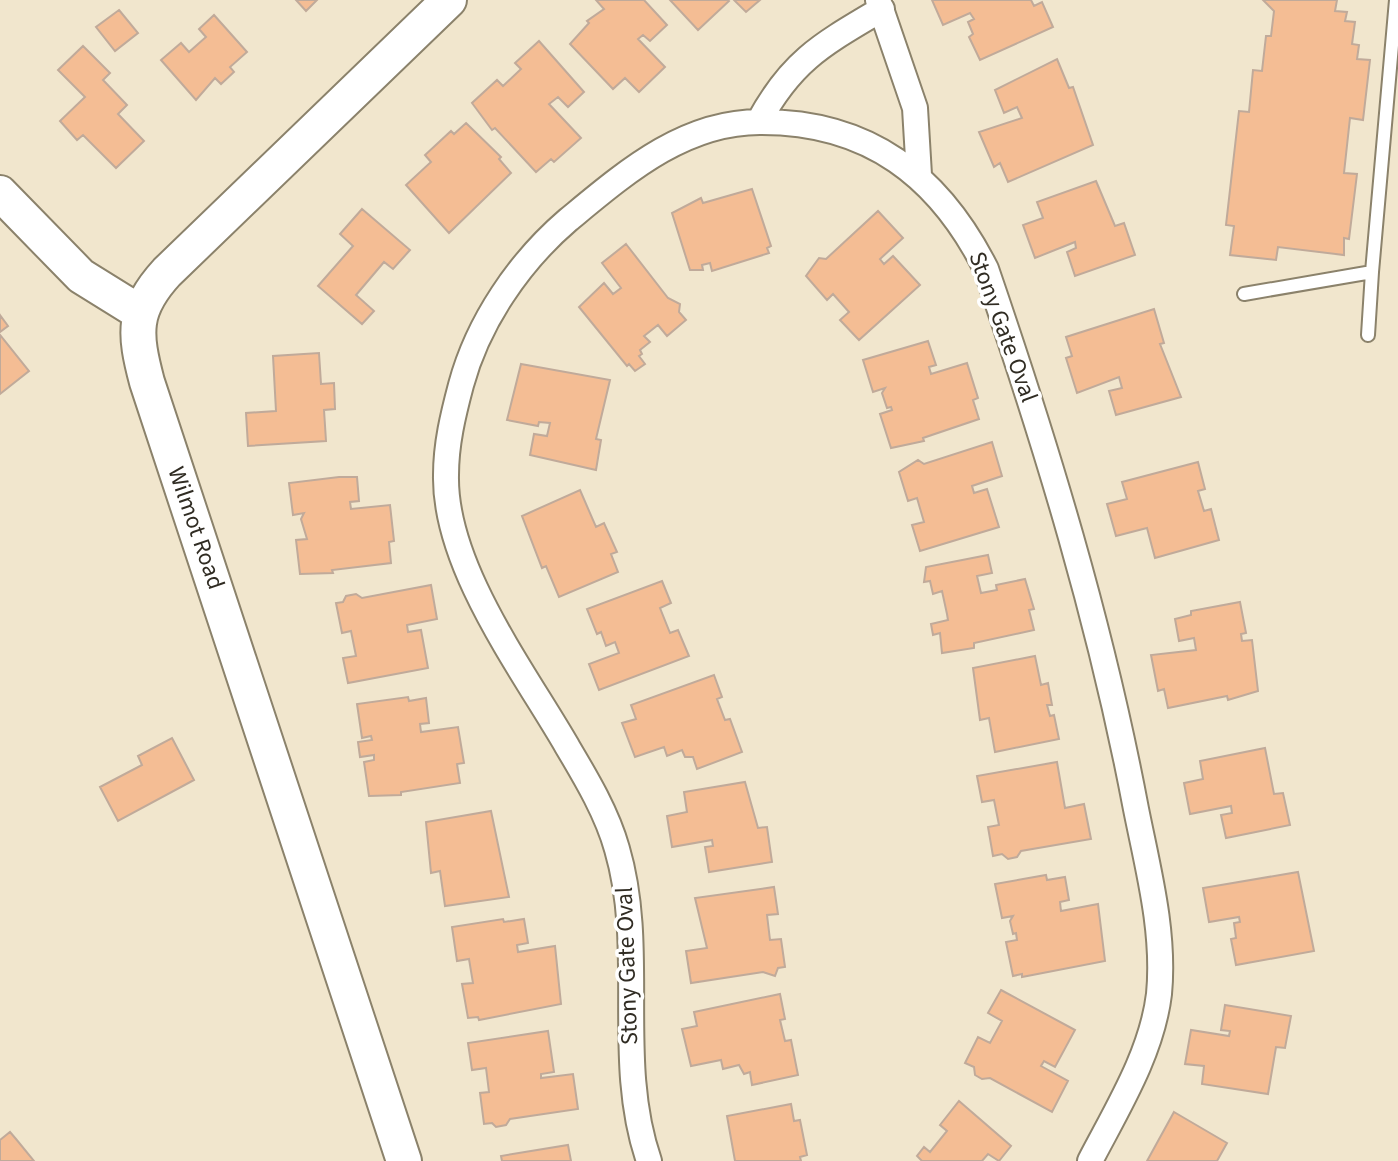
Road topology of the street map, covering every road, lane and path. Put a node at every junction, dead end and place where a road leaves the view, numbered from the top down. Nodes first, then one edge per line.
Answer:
1 (449, 0) edge
2 (1396, 0) edge
3 (880, 5) edge
4 (759, 121) junction
5 (919, 175) junction
6 (0, 193) edge
7 (1372, 272) junction
8 (1244, 294) dead end
9 (139, 312) junction
10 (1368, 335) dead end
11 (404, 1161) edge
12 (649, 1161) edge
13 (1090, 1161) edge

1 - 9 street
2 - 7 lane
3 - 4 street
3 - 5 street
4 - 5 street, Stony Gate Oval
4 - 12 street, Stony Gate Oval
5 - 13 street, Stony Gate Oval
6 - 9 street
7 - 8 lane
7 - 10 lane
9 - 11 street, Wilmot Road

